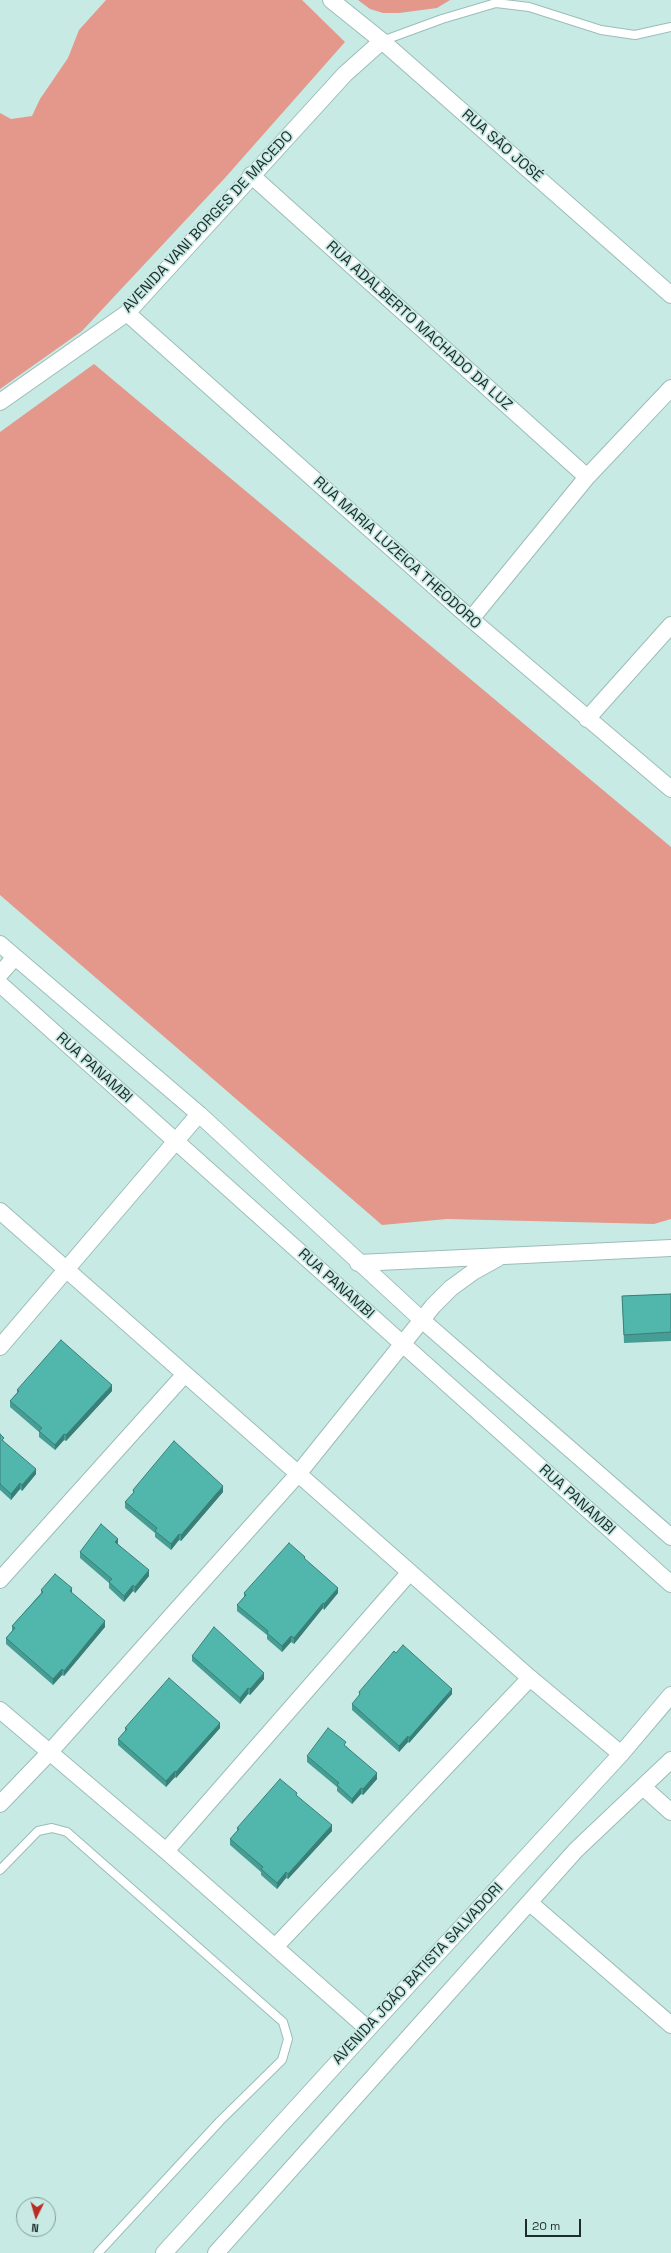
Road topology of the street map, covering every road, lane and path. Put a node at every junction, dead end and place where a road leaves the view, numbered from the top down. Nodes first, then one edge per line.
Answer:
1 (331, 0) edge
2 (671, 27) edge
3 (382, 40) junction
4 (251, 175) junction
5 (671, 295) edge
6 (127, 313) junction
7 (671, 388) edge
8 (0, 402) edge
9 (587, 477) junction
10 (471, 619) junction
11 (671, 625) edge
12 (587, 719) junction
13 (671, 789) edge
14 (0, 944) edge
15 (15, 957) junction
16 (0, 974) edge
17 (0, 984) edge
18 (199, 1114) junction
19 (176, 1142) junction
20 (0, 1211) edge
21 (671, 1248) edge
22 (500, 1257) junction
23 (358, 1263) junction
24 (67, 1270) junction
25 (423, 1321) junction
26 (403, 1344) junction
27 (0, 1347) edge
28 (185, 1374) junction
29 (298, 1474) junction
30 (671, 1537) edge
31 (410, 1572) junction
32 (0, 1580) edge
33 (671, 1584) edge
34 (530, 1678) junction
35 (671, 1695) edge
36 (0, 1710) edge
37 (49, 1753) junction
38 (621, 1754) junction
39 (671, 1760) edge
40 (643, 1787) junction
41 (0, 1804) edge
42 (671, 1812) edge
43 (166, 1851) junction
44 (0, 1870) edge
45 (530, 1902) junction
46 (275, 1947) junction
47 (671, 2025) edge
48 (368, 2029) junction
49 (98, 2253) edge
50 (164, 2253) edge
51 (216, 2253) edge

1 - 3 street, RUA SÃO JOSÉ
2 - 3 lane
3 - 4 street, AVENIDA VANI BORGES DE MACEDO
3 - 5 street, RUA SÃO JOSÉ
4 - 6 street, AVENIDA VANI BORGES DE MACEDO
4 - 9 street, RUA ADALBERTO MACHADO DA LUZ
6 - 8 street, AVENIDA VANI BORGES DE MACEDO
6 - 10 street, RUA MARIA LUZEICA THEODORO
7 - 9 street
9 - 10 street
10 - 12 street, RUA MARIA LUZEICA THEODORO
11 - 12 street
12 - 13 street, RUA MARIA LUZEICA THEODORO
14 - 15 street, RUA PANAMBI
15 - 16 street
15 - 18 street, RUA PANAMBI
17 - 19 street, RUA PANAMBI
18 - 19 street
18 - 23 street, RUA PANAMBI
19 - 24 street
19 - 26 street, RUA PANAMBI
20 - 24 street
21 - 22 street
22 - 23 street
22 - 25 street
23 - 25 street, RUA PANAMBI
24 - 27 street
24 - 28 street
25 - 26 street
25 - 30 street, RUA PANAMBI
26 - 29 street
26 - 33 street, RUA PANAMBI
28 - 29 street
28 - 32 street
29 - 31 street
29 - 37 street
31 - 34 street
31 - 43 street
34 - 38 street
34 - 46 street
35 - 38 street, AVENIDA JOÃO BATISTA SALVADORI
36 - 37 street
37 - 41 street
37 - 43 street
38 - 48 street, AVENIDA JOÃO BATISTA SALVADORI
39 - 40 street
40 - 42 street
40 - 45 street
43 - 46 street
44 - 49 lane
45 - 47 street
45 - 51 street
46 - 48 street
48 - 50 street, AVENIDA JOÃO BATISTA SALVADORI

